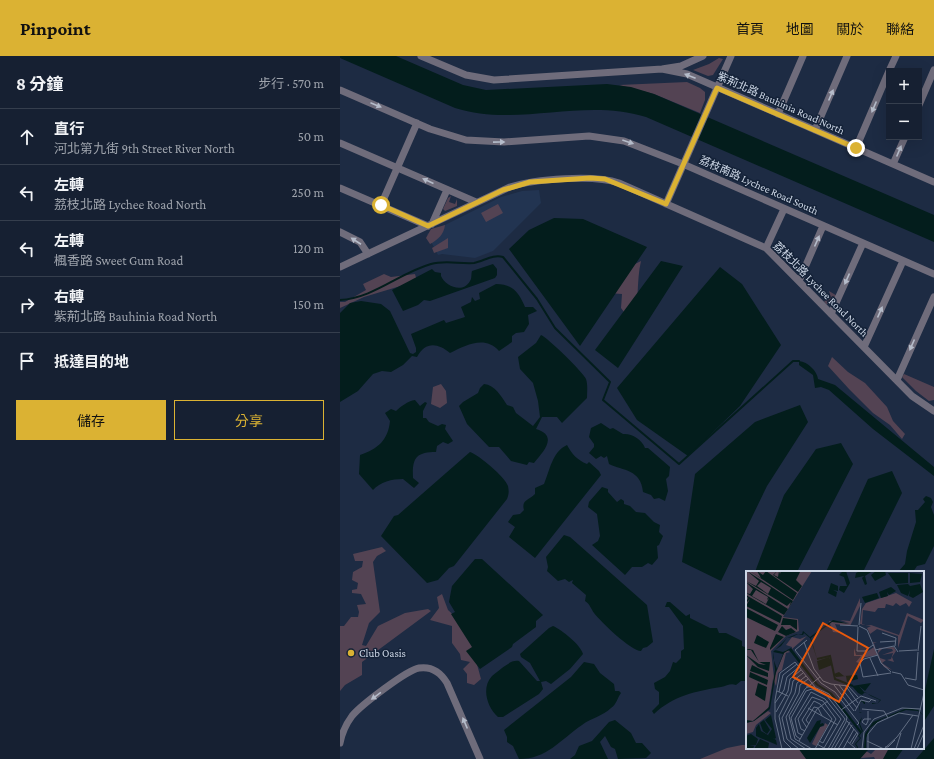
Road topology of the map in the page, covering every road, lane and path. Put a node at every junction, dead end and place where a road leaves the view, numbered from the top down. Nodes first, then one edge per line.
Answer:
1 (703, 56) edge
2 (731, 56) edge
3 (803, 56) edge
4 (847, 56) edge
5 (896, 56) edge
6 (425, 57) edge
7 (890, 68) edge
8 (662, 69) junction
9 (934, 70) edge
10 (886, 78) edge
11 (717, 88) junction
12 (340, 90) edge
13 (919, 104) edge
14 (778, 114) junction
15 (417, 123) junction
16 (815, 130) junction
17 (904, 140) edge
18 (340, 143) edge
19 (856, 148) junction
20 (684, 164) junction
21 (893, 164) junction
22 (397, 168) junction
23 (934, 173) edge
24 (932, 181) edge
25 (340, 188) edge
26 (447, 190) junction
27 (476, 202) junction
28 (666, 204) junction
29 (381, 205) junction
30 (784, 209) junction
31 (430, 225) junction
32 (823, 226) junction
33 (340, 232) edge
34 (863, 243) junction
35 (766, 248) junction
36 (368, 254) junction
37 (903, 261) junction
38 (340, 267) edge
39 (934, 274) edge
40 (799, 281) junction
41 (934, 297) edge
42 (831, 314) junction
43 (864, 347) junction
44 (897, 380) junction
45 (934, 410) edge
46 (340, 743) edge
47 (480, 759) edge

1 - 8 street
2 - 11 street
3 - 14 street
16 -> 4 street
5 - 7 street
6 - 8 street
11 -> 8 street, 紫荊北路 Bauhinia Road North
9 - 13 street
10 -> 19 street
11 - 14 street, 紫荊北路 Bauhinia Road North
11 - 20 street
12 -> 15 street, 荔枝南路 Lychee Road South
14 - 16 street, 紫荊北路 Bauhinia Road North
15 -> 20 street, 荔枝南路 Lychee Road South
15 - 22 street
16 - 19 street, 紫荊北路 Bauhinia Road North
21 -> 17 street
18 - 22 street
19 - 21 street, 紫荊北路 Bauhinia Road North
20 - 28 street
20 - 30 street, 荔枝南路 Lychee Road South
21 - 24 street, 紫荊北路 Bauhinia Road North
26 -> 22 street
22 - 29 street
23 - 24 street
25 - 29 street
26 - 27 street
26 - 31 street
27 - 28 street, 荔枝北路 Lychee Road North
27 - 31 street, 荔枝北路 Lychee Road North
28 - 35 street, 荔枝北路 Lychee Road North
29 - 31 street
30 - 32 street, 荔枝南路 Lychee Road South
30 - 35 street
31 - 36 street, 荔枝北路 Lychee Road North
32 - 34 street, 荔枝南路 Lychee Road South
40 -> 32 street
36 -> 33 street
34 - 37 street, 荔枝南路 Lychee Road South
34 -> 42 street
35 - 40 street, 荔枝北路 Lychee Road North
36 - 38 street, 荔枝北路 Lychee Road North
37 - 39 street, 荔枝南路 Lychee Road South
43 -> 37 street
40 - 42 street, 荔枝北路 Lychee Road North
41 -> 44 street
42 - 43 street, 荔枝北路 Lychee Road North
43 - 44 street, 荔枝北路 Lychee Road North
44 - 45 street, 荔枝北路 Lychee Road North
47 -> 46 street

